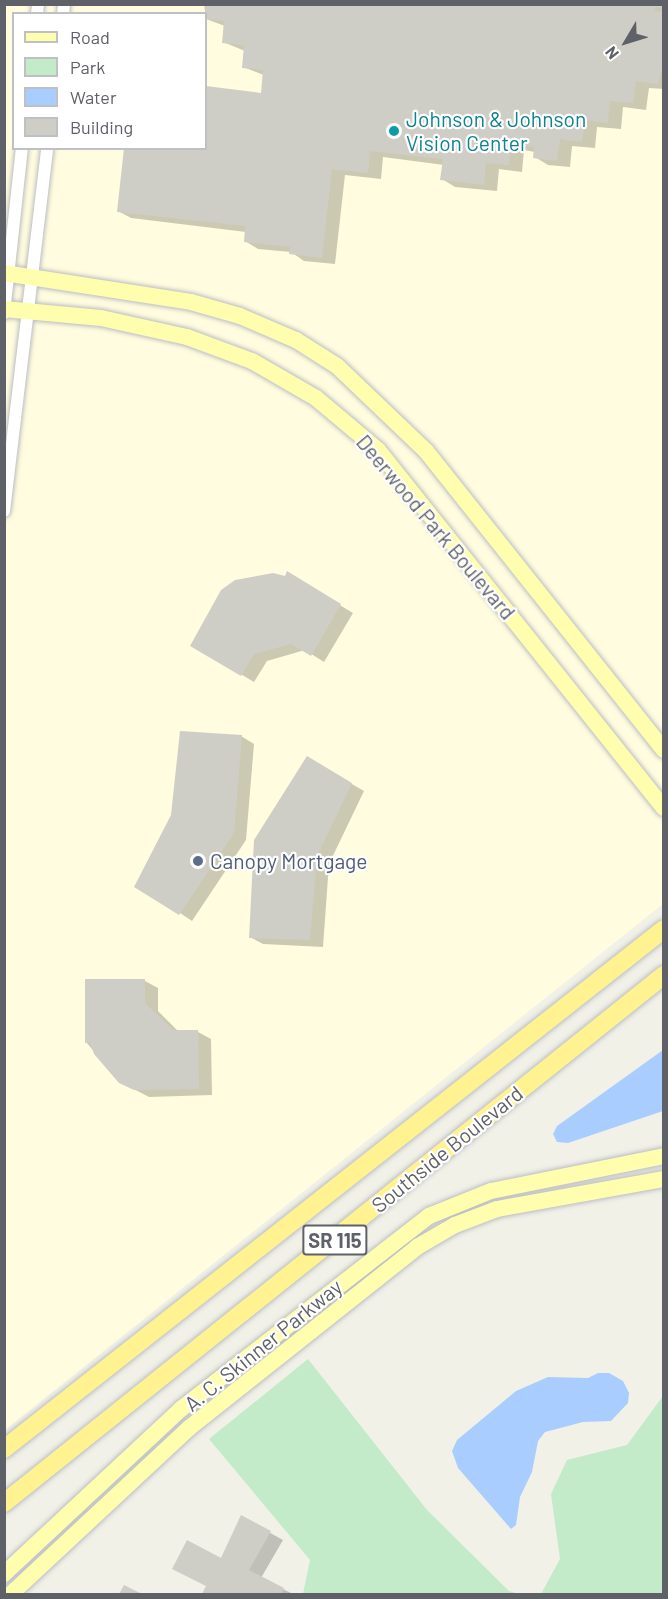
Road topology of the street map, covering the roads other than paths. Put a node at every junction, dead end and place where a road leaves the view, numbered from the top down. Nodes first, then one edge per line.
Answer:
1 (22, 150) edge
2 (47, 150) edge
3 (6, 273) edge
4 (31, 276) junction
5 (5, 310) edge
6 (27, 311) junction
7 (4, 511) edge
8 (663, 750) edge
9 (663, 808) edge
10 (663, 929) edge
11 (663, 975) edge
12 (663, 1156) edge
13 (663, 1179) edge
14 (4, 1449) edge
15 (4, 1503) edge
16 (4, 1574) edge
17 (11, 1594) edge

1 - 3 street
2 - 4 street
3 - 4 main road, Deerwood Park Boulevard
3 - 5 street
4 - 6 street
4 - 8 main road, Deerwood Park Boulevard
5 - 6 main road, Deerwood Park Boulevard
6 - 7 street
6 - 9 main road, Deerwood Park Boulevard
10 - 14 highway, Southside Boulevard / SR 115
11 - 15 highway, Southside Boulevard / SR 115
12 - 16 main road, A. C. Skinner Parkway
13 - 17 main road, A. C. Skinner Parkway

